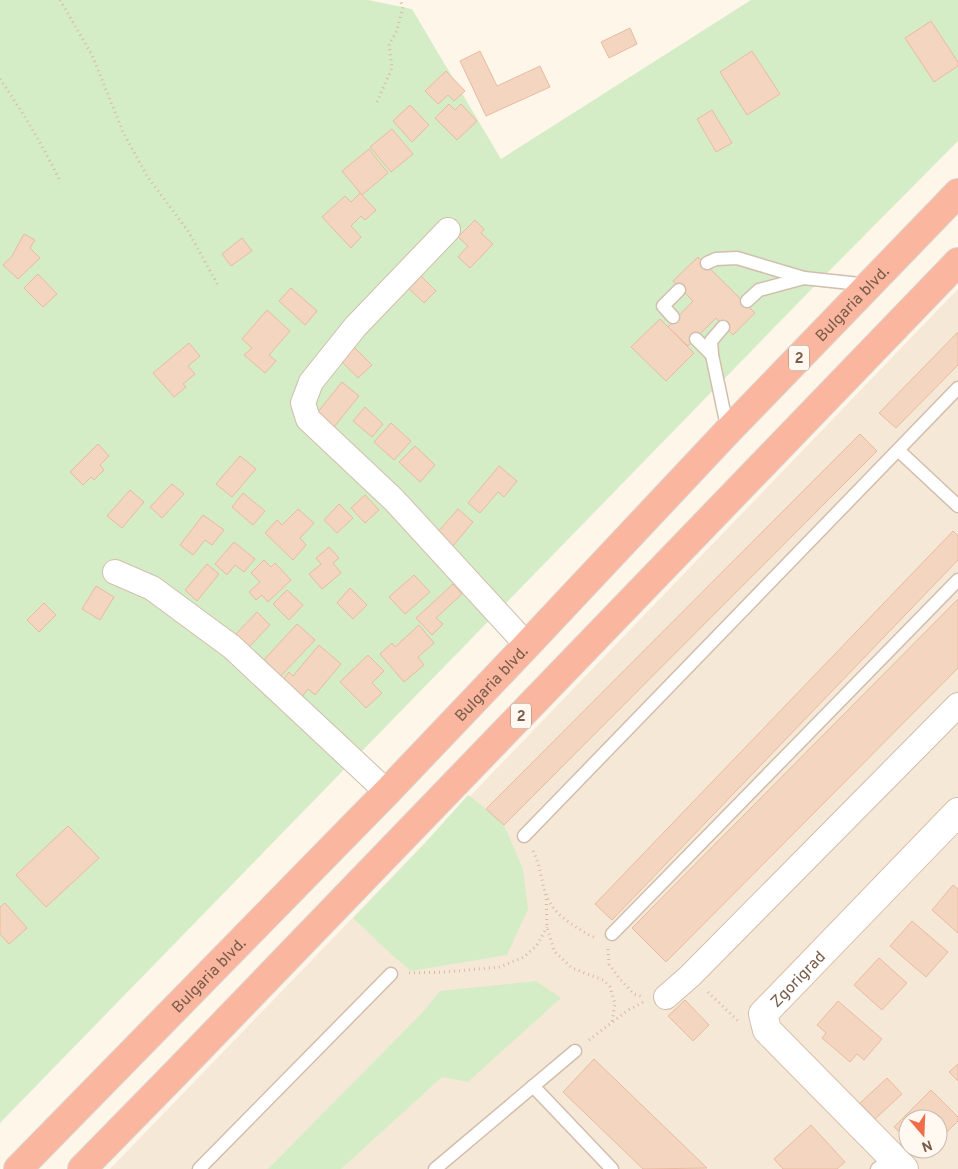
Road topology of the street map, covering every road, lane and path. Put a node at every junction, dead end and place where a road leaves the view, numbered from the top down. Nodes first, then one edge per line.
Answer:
1 (60, 0) edge
2 (400, 0) edge
3 (0, 79) edge
4 (377, 102) dead end
5 (59, 179) dead end
6 (958, 194) edge
7 (448, 230) dead end
8 (958, 262) edge
9 (706, 263) dead end
10 (804, 278) junction
11 (869, 285) junction
12 (220, 287) dead end
13 (679, 290) dead end
14 (747, 301) dead end
15 (674, 317) dead end
16 (723, 327) dead end
17 (696, 339) dead end
18 (712, 355) junction
19 (958, 388) edge
20 (728, 431) junction
21 (898, 450) junction
22 (958, 506) edge
23 (115, 572) dead end
24 (958, 580) edge
25 (528, 645) junction
26 (958, 705) edge
27 (387, 792) junction
28 (958, 812) edge
29 (524, 836) joint
30 (546, 894) junction
31 (547, 927) junction
32 (611, 938) junction
33 (391, 974) joint
34 (690, 976) junction
35 (666, 997) dead end
36 (612, 1022) junction
37 (768, 1030) junction
38 (575, 1051) joint
39 (533, 1086) junction
40 (891, 1165) edge
41 (18, 1169) edge
42 (82, 1169) edge
43 (199, 1169) edge
44 (435, 1169) edge
45 (612, 1169) edge

1 - 12 path
2 - 4 path
3 - 5 path
6 - 11 highway, Bulgaria blvd. / 2
7 - 25 street
8 - 42 highway, 2
9 - 10 lane
10 - 11 lane
10 - 14 lane
11 - 20 highway, Bulgaria blvd. / 2
13 - 15 lane
16 - 18 lane
17 - 18 lane
18 - 20 lane
19 - 21 lane
20 - 25 highway, Bulgaria blvd. / 2
21 - 22 lane
21 - 29 lane
23 - 27 street
24 - 32 lane
25 - 27 highway, Bulgaria blvd. / 2
26 - 34 street
27 - 41 highway, Bulgaria blvd. / 2
28 - 37 street, Zgorigrad
29 - 30 path
30 - 31 path
30 - 32 path
31 - 33 path
31 - 36 path
32 - 36 path
33 - 43 lane
34 - 35 street
34 - 37 path
36 - 38 path
37 - 40 street, Zgorigrad
38 - 39 lane
39 - 44 lane
39 - 45 lane

